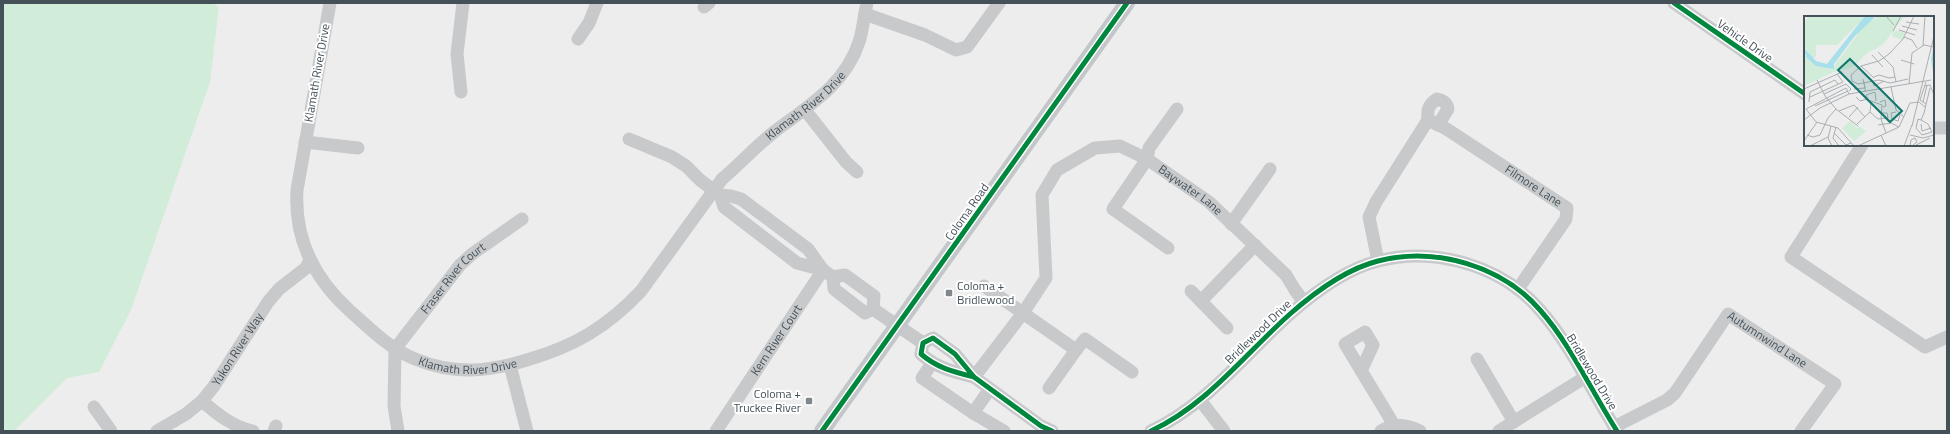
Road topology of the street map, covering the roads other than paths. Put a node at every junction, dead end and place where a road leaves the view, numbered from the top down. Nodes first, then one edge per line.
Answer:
1 (330, 3) edge
2 (463, 3) edge
3 (597, 3) edge
4 (999, 3) edge
5 (1128, 3) edge
6 (1674, 3) edge
7 (866, 8) edge
8 (578, 39) dead end
9 (461, 92) dead end
10 (1804, 93) edge
11 (1177, 109) dead end
12 (805, 110) junction
13 (1934, 128) edge
14 (1947, 128) edge
15 (629, 139) dead end
16 (305, 142) junction
17 (1861, 146) edge
18 (358, 148) dead end
19 (1147, 159) junction
20 (1270, 169) dead end
21 (857, 172) dead end
22 (717, 192) junction
23 (522, 219) dead end
24 (1231, 224) junction
25 (1255, 245) junction
26 (1168, 248) dead end
27 (310, 260) junction
28 (1378, 260) junction
29 (828, 274) junction
30 (984, 286) dead end
31 (1518, 290) junction
32 (1191, 291) dead end
33 (1201, 301) junction
34 (1304, 302) junction
35 (873, 309) junction
36 (1023, 313) junction
37 (897, 327) junction
38 (1227, 328) dead end
39 (1947, 337) edge
40 (923, 343) junction
41 (395, 349) junction
42 (1076, 350) junction
43 (1477, 359) dead end
44 (932, 364) junction
45 (510, 365) junction
46 (1361, 371) dead end
47 (1132, 372) dead end
48 (974, 377) junction
49 (1584, 378) junction
50 (1049, 388) dead end
51 (990, 389) junction
52 (1200, 400) junction
53 (202, 401) junction
54 (94, 407) dead end
55 (973, 413) junction
56 (1514, 422) junction
57 (1394, 425) junction
58 (1044, 429) edge
59 (1615, 429) edge
60 (112, 431) edge
61 (157, 431) edge
62 (253, 431) edge
63 (398, 431) edge
64 (527, 431) edge
65 (716, 431) edge
66 (822, 431) edge
67 (1004, 431) edge
68 (1151, 431) edge
69 (1224, 431) edge
70 (1381, 431) edge
71 (1420, 431) edge
72 (1499, 431) edge
73 (1801, 431) edge

1 - 16 street, Klamath River Drive
2 - 9 street
3 - 8 street
4 - 7 street
5 - 37 main road, Coloma Road
6 - 10 street, Vehicle Drive
7 - 12 street, Klamath River Drive
11 - 19 street, Baywater Lane
12 - 21 street
12 - 22 street, Klamath River Drive
13 - 14 street
15 - 22 street
16 - 18 street
16 - 27 street, Klamath River Drive
17 - 39 street
19 - 24 street, Baywater Lane
19 - 26 street, Baywater Lane
19 - 36 street, Baywater Lane
20 - 24 street, Baywater Lane
22 - 29 street
22 - 29 street
22 - 45 street, Klamath River Drive
23 - 41 street, Fraser River Court
24 - 25 street, Baywater Lane
25 - 33 street
25 - 34 street, Baywater Lane
27 - 41 street, Klamath River Drive
27 - 53 street, Yukon River Way
28 - 31 street, Bridlewood Drive
28 - 31 street, Filmore Lane
28 - 34 street, Bridlewood Drive
29 - 35 street
29 - 35 street
29 - 65 street, Kern River Court
30 - 36 street
31 - 49 street, Bridlewood Drive
32 - 33 street
33 - 38 street
34 - 52 street, Bridlewood Drive
35 - 37 street
36 - 42 street
36 - 48 street, Baywater Lane
37 - 40 street
37 - 66 main road, Coloma Road
40 - 44 street
40 - 48 street
41 - 45 street, Klamath River Drive
41 - 63 street
42 - 47 street
42 - 50 street
43 - 56 street
44 - 48 street
44 - 55 street
45 - 64 street
46 - 57 street
48 - 51 street
49 - 56 street
49 - 59 street, Bridlewood Drive
51 - 55 street
51 - 58 street
52 - 68 street, Bridlewood Drive
52 - 69 street
53 - 61 street, Yukon River Way
53 - 62 street
54 - 60 street
55 - 67 street
56 - 72 street
57 - 70 street
57 - 71 street
59 - 73 street, Autumnwind Lane

